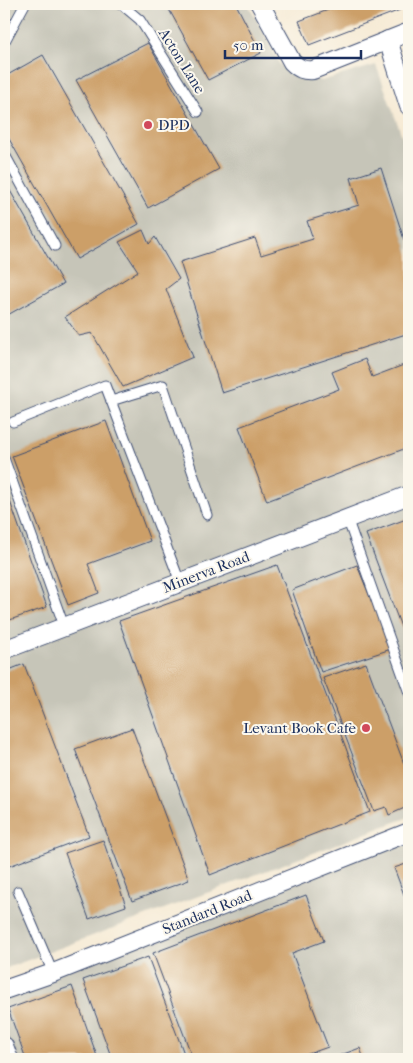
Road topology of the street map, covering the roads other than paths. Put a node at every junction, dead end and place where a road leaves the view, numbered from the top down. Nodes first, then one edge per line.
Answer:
1 (25, 4) edge
2 (121, 4) edge
3 (260, 4) edge
4 (409, 32) edge
5 (388, 40) junction
6 (6, 41) dead end
7 (409, 106) edge
8 (198, 112) dead end
9 (4, 153) edge
10 (55, 246) dead end
11 (111, 401) junction
12 (13, 422) dead end
13 (4, 458) edge
14 (409, 495) edge
15 (207, 515) dead end
16 (347, 518) junction
17 (180, 582) junction
18 (64, 626) junction
19 (4, 650) edge
20 (409, 693) edge
21 (409, 832) edge
22 (18, 891) dead end
23 (52, 973) junction
24 (4, 990) edge
25 (4, 1046) edge
26 (9, 1059) edge

1 - 6 lane
2 - 8 lane, Acton Lane
3 - 5 street
4 - 5 street
5 - 7 street
9 - 10 lane
11 - 12 lane
11 - 15 lane
11 - 17 lane
13 - 18 lane
14 - 16 street, Minerva Road
16 - 17 street, Minerva Road
16 - 20 lane
17 - 18 street, Minerva Road
18 - 19 street, Minerva Road
21 - 23 street, Standard Road
22 - 23 lane
23 - 24 street, Standard Road
25 - 26 street

